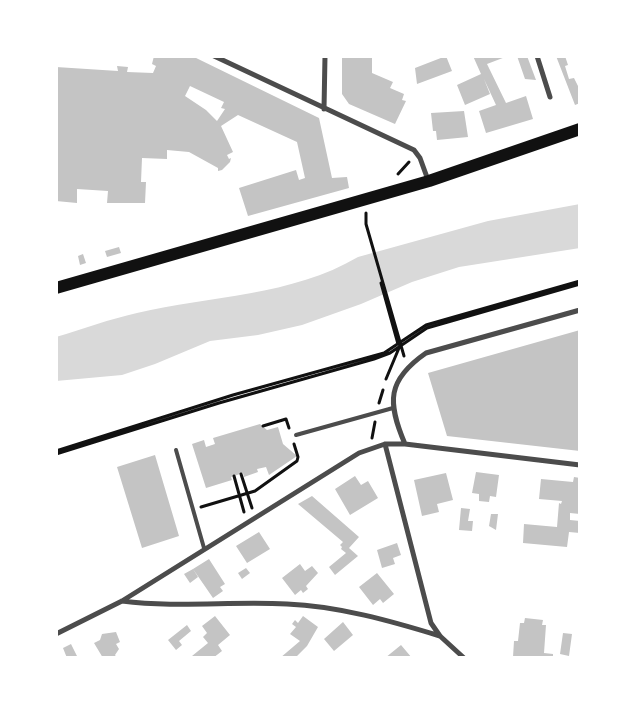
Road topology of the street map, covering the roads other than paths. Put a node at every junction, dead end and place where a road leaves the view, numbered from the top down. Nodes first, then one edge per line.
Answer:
1 (214, 56) edge
2 (325, 56) edge
3 (537, 56) edge
4 (550, 96) dead end
5 (324, 108) junction
6 (580, 128) edge
7 (429, 181) junction
8 (56, 288) edge
9 (580, 310) edge
10 (393, 408) junction
11 (296, 434) dead end
12 (384, 444) junction
13 (405, 444) junction
14 (176, 450) dead end
15 (580, 465) edge
16 (204, 548) junction
17 (122, 601) junction
18 (56, 634) edge
19 (440, 636) junction
20 (464, 658) edge

1 - 5 street
2 - 5 street
3 - 4 street
5 - 7 street
6 - 7 main road
7 - 8 main road
9 - 10 street
10 - 11 lane
10 - 13 street
12 - 13 street
12 - 16 street
12 - 19 street
13 - 15 street
14 - 16 lane
16 - 17 street
17 - 18 street
17 - 19 street
19 - 20 street

